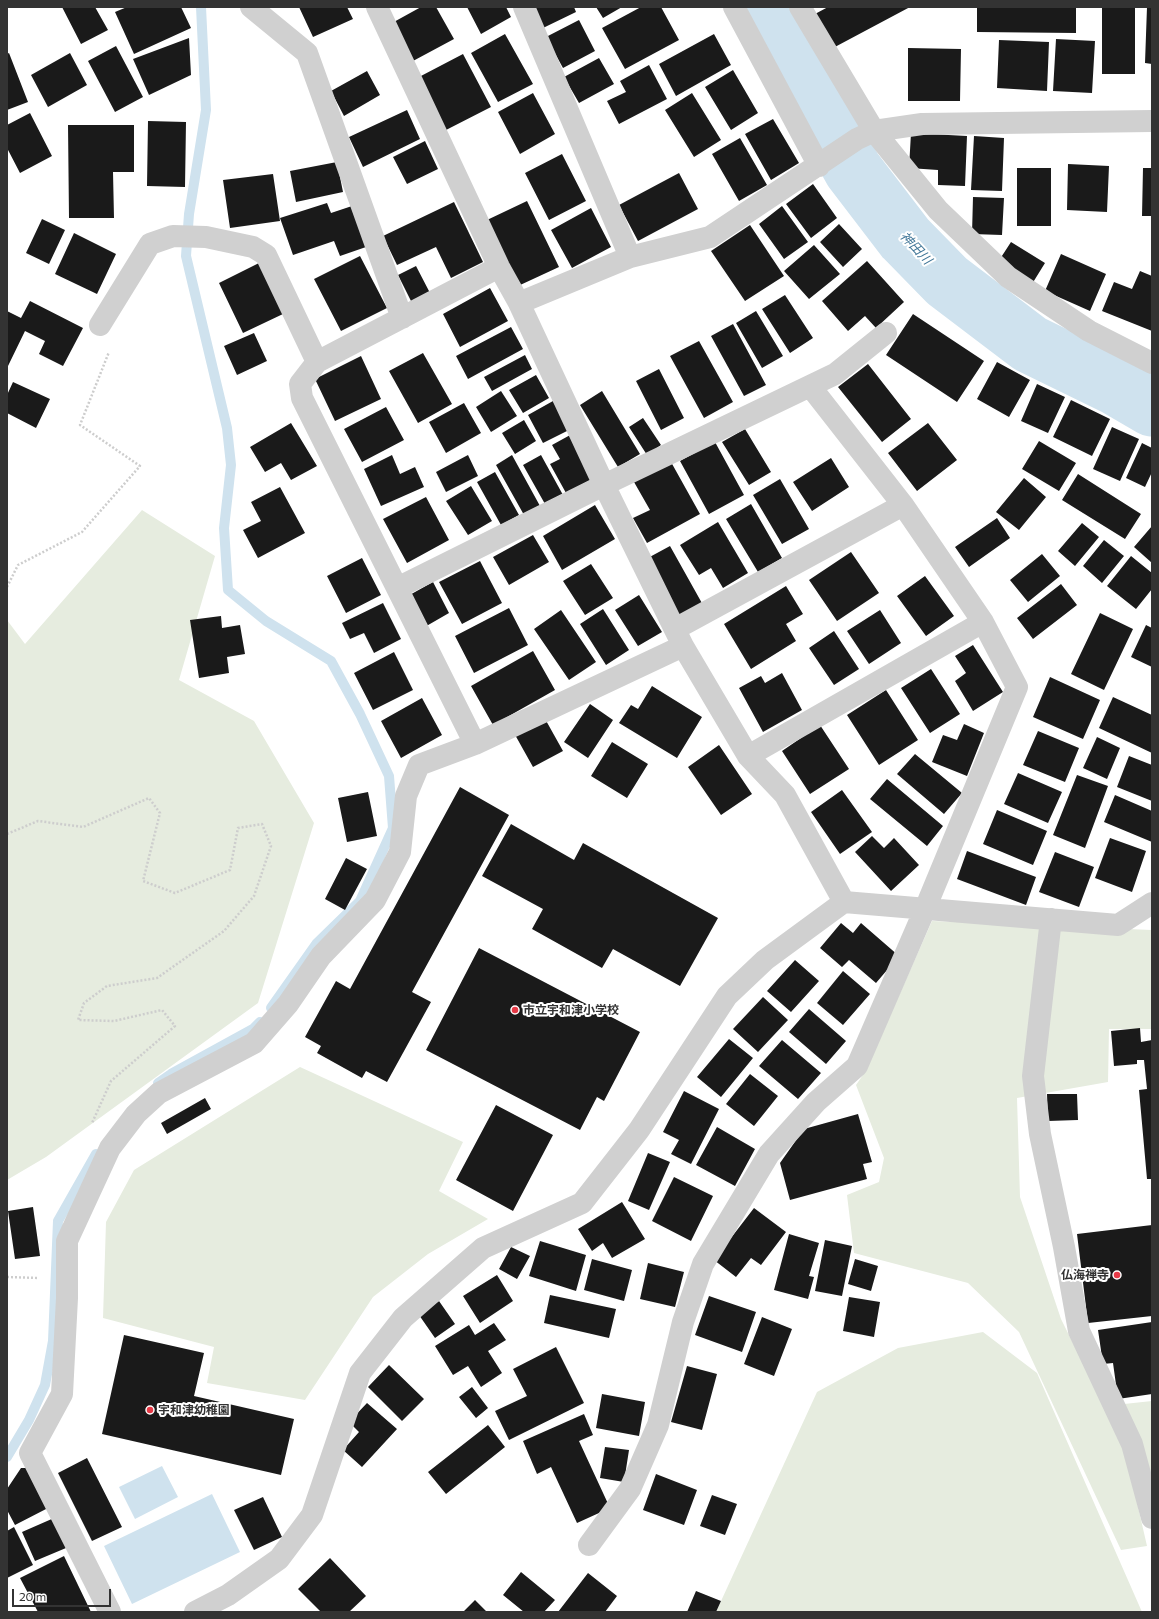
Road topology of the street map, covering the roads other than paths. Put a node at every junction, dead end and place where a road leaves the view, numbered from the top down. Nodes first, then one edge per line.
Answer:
1 (251, 7) edge
2 (377, 7) edge
3 (524, 7) edge
4 (734, 7) edge
5 (800, 7) edge
6 (1152, 121) edge
7 (865, 135) junction
8 (825, 162) junction
9 (630, 257) junction
10 (499, 267) junction
11 (519, 303) junction
12 (402, 318) junction
13 (100, 325) road end
14 (886, 333) dead end
15 (317, 362) junction
16 (1152, 363) edge
17 (810, 386) junction
18 (604, 485) junction
19 (903, 505) junction
20 (397, 588) junction
21 (983, 622) junction
22 (679, 637) junction
23 (475, 744) junction
24 (748, 756) junction
25 (844, 902) junction
26 (1152, 903) edge
27 (926, 909) junction
28 (1051, 919) junction
29 (1152, 1518) edge
30 (589, 1545) dead end
31 (110, 1612) edge
32 (195, 1612) edge

1 - 12 street
2 - 10 street
3 - 9 street
4 - 8 street
5 - 7 street
6 - 7 street
7 - 8 street
7 - 16 street
8 - 9 street
9 - 11 street
10 - 11 street
10 - 12 street
11 - 18 street
12 - 15 street
13 - 15 street
14 - 17 street
15 - 20 street
17 - 18 street
17 - 19 street
18 - 20 street
18 - 22 street
19 - 21 street
19 - 22 street
20 - 23 street
21 - 24 street
21 - 27 street
22 - 23 street
22 - 24 street
23 - 31 street
24 - 25 street
25 - 27 street
25 - 32 street
26 - 28 street
27 - 28 street
27 - 30 street
28 - 29 street

